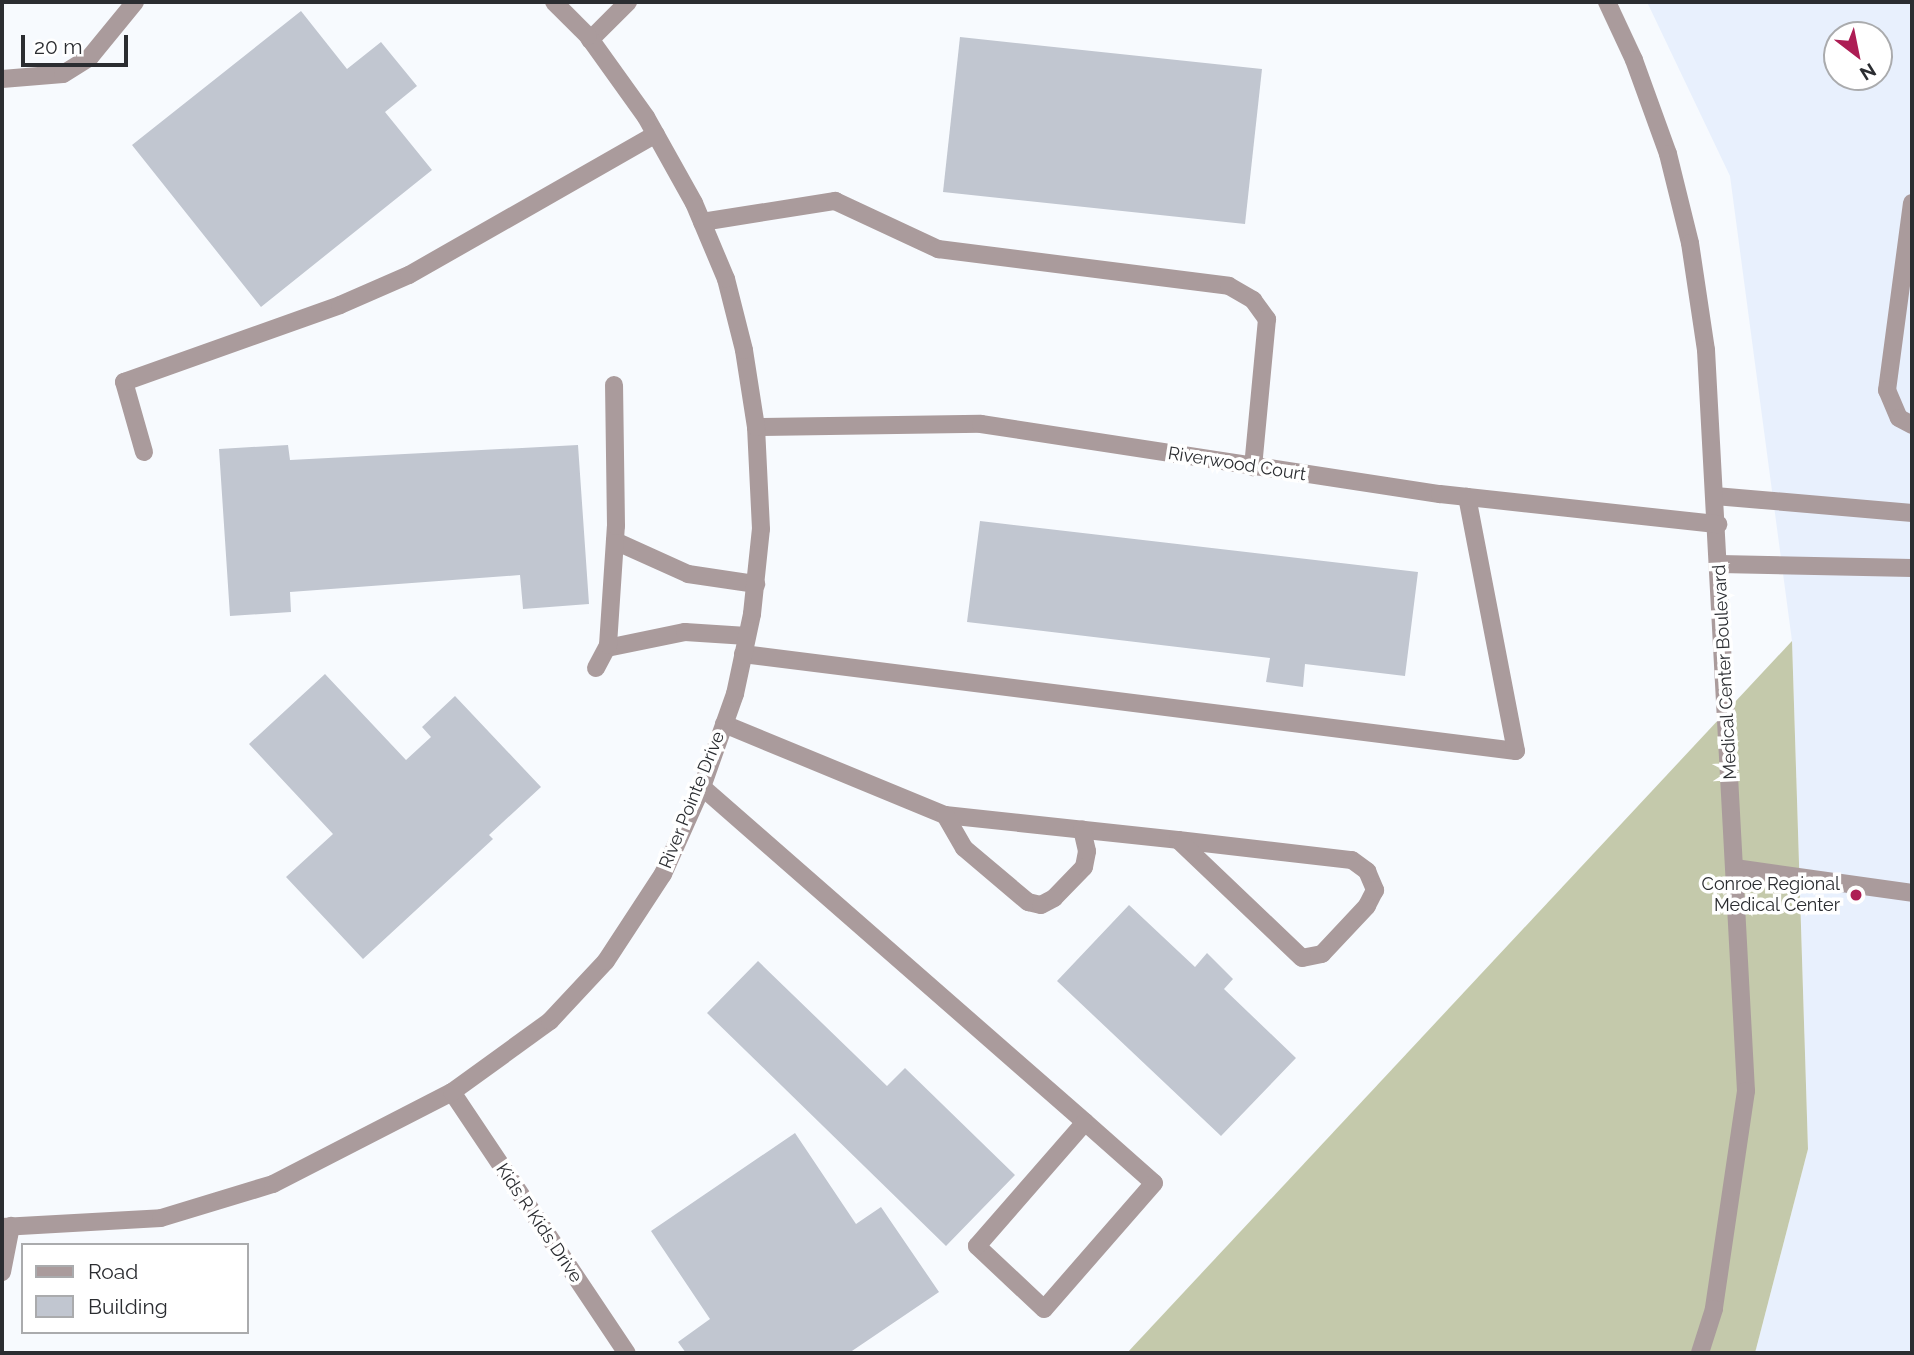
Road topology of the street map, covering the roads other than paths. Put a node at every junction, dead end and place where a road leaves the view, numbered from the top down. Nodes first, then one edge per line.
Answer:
1 (135, 2) edge
2 (554, 2) edge
3 (628, 2) edge
4 (1607, 2) edge
5 (590, 40) junction
6 (2, 79) edge
7 (656, 134) junction
8 (1912, 203) edge
9 (702, 222) junction
10 (614, 386) dead end
11 (1912, 425) edge
12 (756, 427) junction
13 (144, 452) dead end
14 (1253, 467) junction
15 (1715, 496) junction
16 (1466, 497) junction
17 (1912, 513) edge
18 (1718, 524) junction
19 (615, 541) junction
20 (1720, 564) junction
21 (1912, 568) edge
22 (756, 584) junction
23 (745, 645) junction
24 (607, 648) junction
25 (596, 668) dead end
26 (724, 724) junction
27 (702, 787) junction
28 (945, 814) junction
29 (1082, 830) junction
30 (1178, 840) junction
31 (1735, 868) junction
32 (1912, 893) edge
33 (452, 1092) junction
34 (1085, 1122) junction
35 (7, 1227) edge
36 (2, 1272) edge
37 (627, 1353) edge
38 (1700, 1353) edge

1 - 6 street
2 - 5 street, River Pointe Drive
3 - 5 street
4 - 15 street, Medical Center Boulevard
5 - 7 street, River Pointe Drive
7 - 9 street, River Pointe Drive
7 - 13 street
8 - 11 street
9 - 12 street, River Pointe Drive
9 - 14 street
10 - 19 street
12 - 14 street, Riverwood Court
12 - 22 street, River Pointe Drive
14 - 16 street, Riverwood Court
15 - 17 street
15 - 18 street, Medical Center Boulevard
16 - 18 street, Riverwood Court
16 - 23 street
18 - 20 street, Medical Center Boulevard
19 - 22 street
19 - 24 street
20 - 21 street
20 - 31 street, Medical Center Boulevard
22 - 23 street, River Pointe Drive
23 - 24 street
23 - 26 street, River Pointe Drive
24 - 25 street
26 - 27 street, River Pointe Drive
26 - 28 street
27 - 33 street, River Pointe Drive
27 - 34 street
28 - 29 street
28 - 29 street
29 - 30 street
30 - 30 street
31 - 32 street
31 - 38 street, Medical Center Boulevard
33 - 35 street, River Pointe Drive
33 - 37 street, Kids R Kids Drive
34 - 34 street
35 - 36 street

